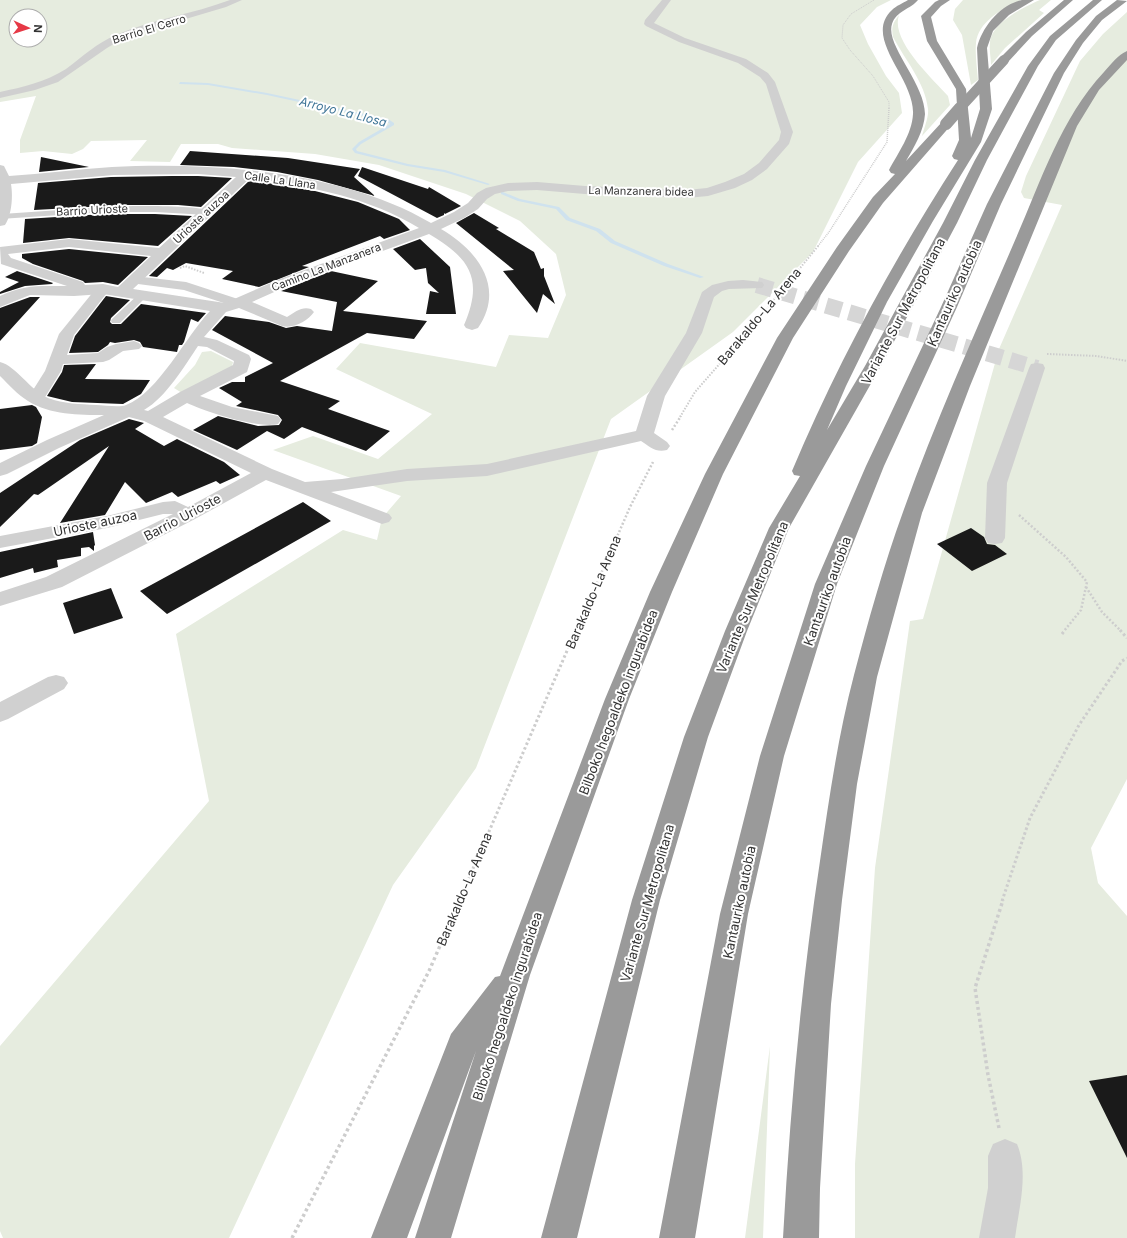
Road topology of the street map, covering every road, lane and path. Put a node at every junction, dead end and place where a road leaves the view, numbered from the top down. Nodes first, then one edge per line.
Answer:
1 (238, 0) edge
2 (667, 0) edge
3 (874, 0) edge
4 (914, 0) edge
5 (946, 0) edge
6 (1030, 0) edge
7 (1069, 0) edge
8 (1098, 0) edge
9 (1123, 0) edge
10 (1127, 54) edge
11 (0, 95) edge
12 (246, 175) junction
13 (2, 177) edge
14 (946, 187) junction
15 (878, 200) junction
16 (207, 212) junction
17 (1, 220) edge
18 (432, 228) junction
19 (0, 251) edge
20 (162, 253) junction
21 (0, 255) edge
22 (757, 285) tunnel mouth
23 (143, 288) junction
24 (86, 289) junction
25 (102, 289) junction
26 (122, 291) junction
27 (0, 302) edge
28 (232, 304) junction
29 (306, 312) dead end
30 (116, 321) dead end
31 (472, 325) dead end
32 (193, 341) junction
33 (134, 346) dead end
34 (58, 360) junction
35 (1127, 361) edge
36 (0, 367) edge
37 (1037, 368) joint
38 (186, 396) junction
39 (36, 398) junction
40 (205, 406) junction
41 (58, 407) junction
42 (148, 409) junction
43 (129, 411) junction
44 (272, 420) dead end
45 (169, 427) junction
46 (644, 435) junction
47 (53, 444) junction
48 (661, 446) junction
49 (0, 470) edge
50 (265, 473) junction
51 (298, 485) junction
52 (997, 497) junction
53 (188, 515) junction
54 (382, 518) dead end
55 (779, 528) junction
56 (995, 538) dead end
57 (0, 542) edge
58 (1086, 587) junction
59 (0, 600) edge
60 (1062, 634) dead end
61 (1127, 638) edge
62 (1127, 658) edge
63 (56, 683) dead end
64 (0, 713) edge
65 (515, 975) junction
66 (1005, 1156) joint
67 (292, 1238) edge
68 (389, 1238) edge
69 (433, 1238) edge
70 (559, 1238) edge
71 (677, 1238) edge
72 (801, 1238) edge
73 (997, 1238) edge

1 - 11 street, Barrio El Cerro
2 - 18 street, La Manzanera bidea
3 - 48 path, Barakaldo-La Arena
4 - 15 highway
5 - 14 highway
6 - 14 highway
7 - 15 highway, bridge
8 - 55 highway, Variante Sur Metropolitana
9 - 71 highway, Kantauriko autobia
10 - 72 highway
12 - 13 street, Calle La Llana
12 - 16 street, Urioste auzoa
12 - 18 street, Calle La Llana
13 - 17 street
14 - 55 highway
15 - 65 highway, Bilboko hegoaldeko ingurabidea
16 - 17 lane, Barrio Urioste
16 - 20 street, Urioste auzoa
18 - 28 street, Camino La Manzanera
18 - 31 street, Calle La Llana
19 - 20 street
20 - 26 street, Urioste auzoa
21 - 24 street
22 - 46 street
23 - 26 street
23 - 28 street
23 - 30 lane
24 - 25 street
24 - 27 street
25 - 26 street
25 - 34 street
28 - 29 street
28 - 32 street
32 - 38 street
32 - 42 street
33 - 34 street
34 - 39 street
35 - 37 path
36 - 39 street
37 - 52 street
38 - 40 street
38 - 42 street
39 - 41 street
40 - 44 street
40 - 45 street
41 - 43 street
41 - 47 street
42 - 43 street
42 - 45 street
43 - 47 street
45 - 50 street
46 - 48 street
46 - 51 street
47 - 49 street
48 - 67 path, Barakaldo-La Arena
50 - 51 street
50 - 53 street, Barrio Urioste
51 - 54 street
52 - 56 street
52 - 58 path
53 - 57 street, Urioste auzoa
53 - 59 street, Barrio Urioste
55 - 70 highway, Variante Sur Metropolitana
58 - 60 path
58 - 61 path
62 - 66 path
63 - 64 street
65 - 68 highway
65 - 69 highway, Bilboko hegoaldeko ingurabidea
66 - 73 street

